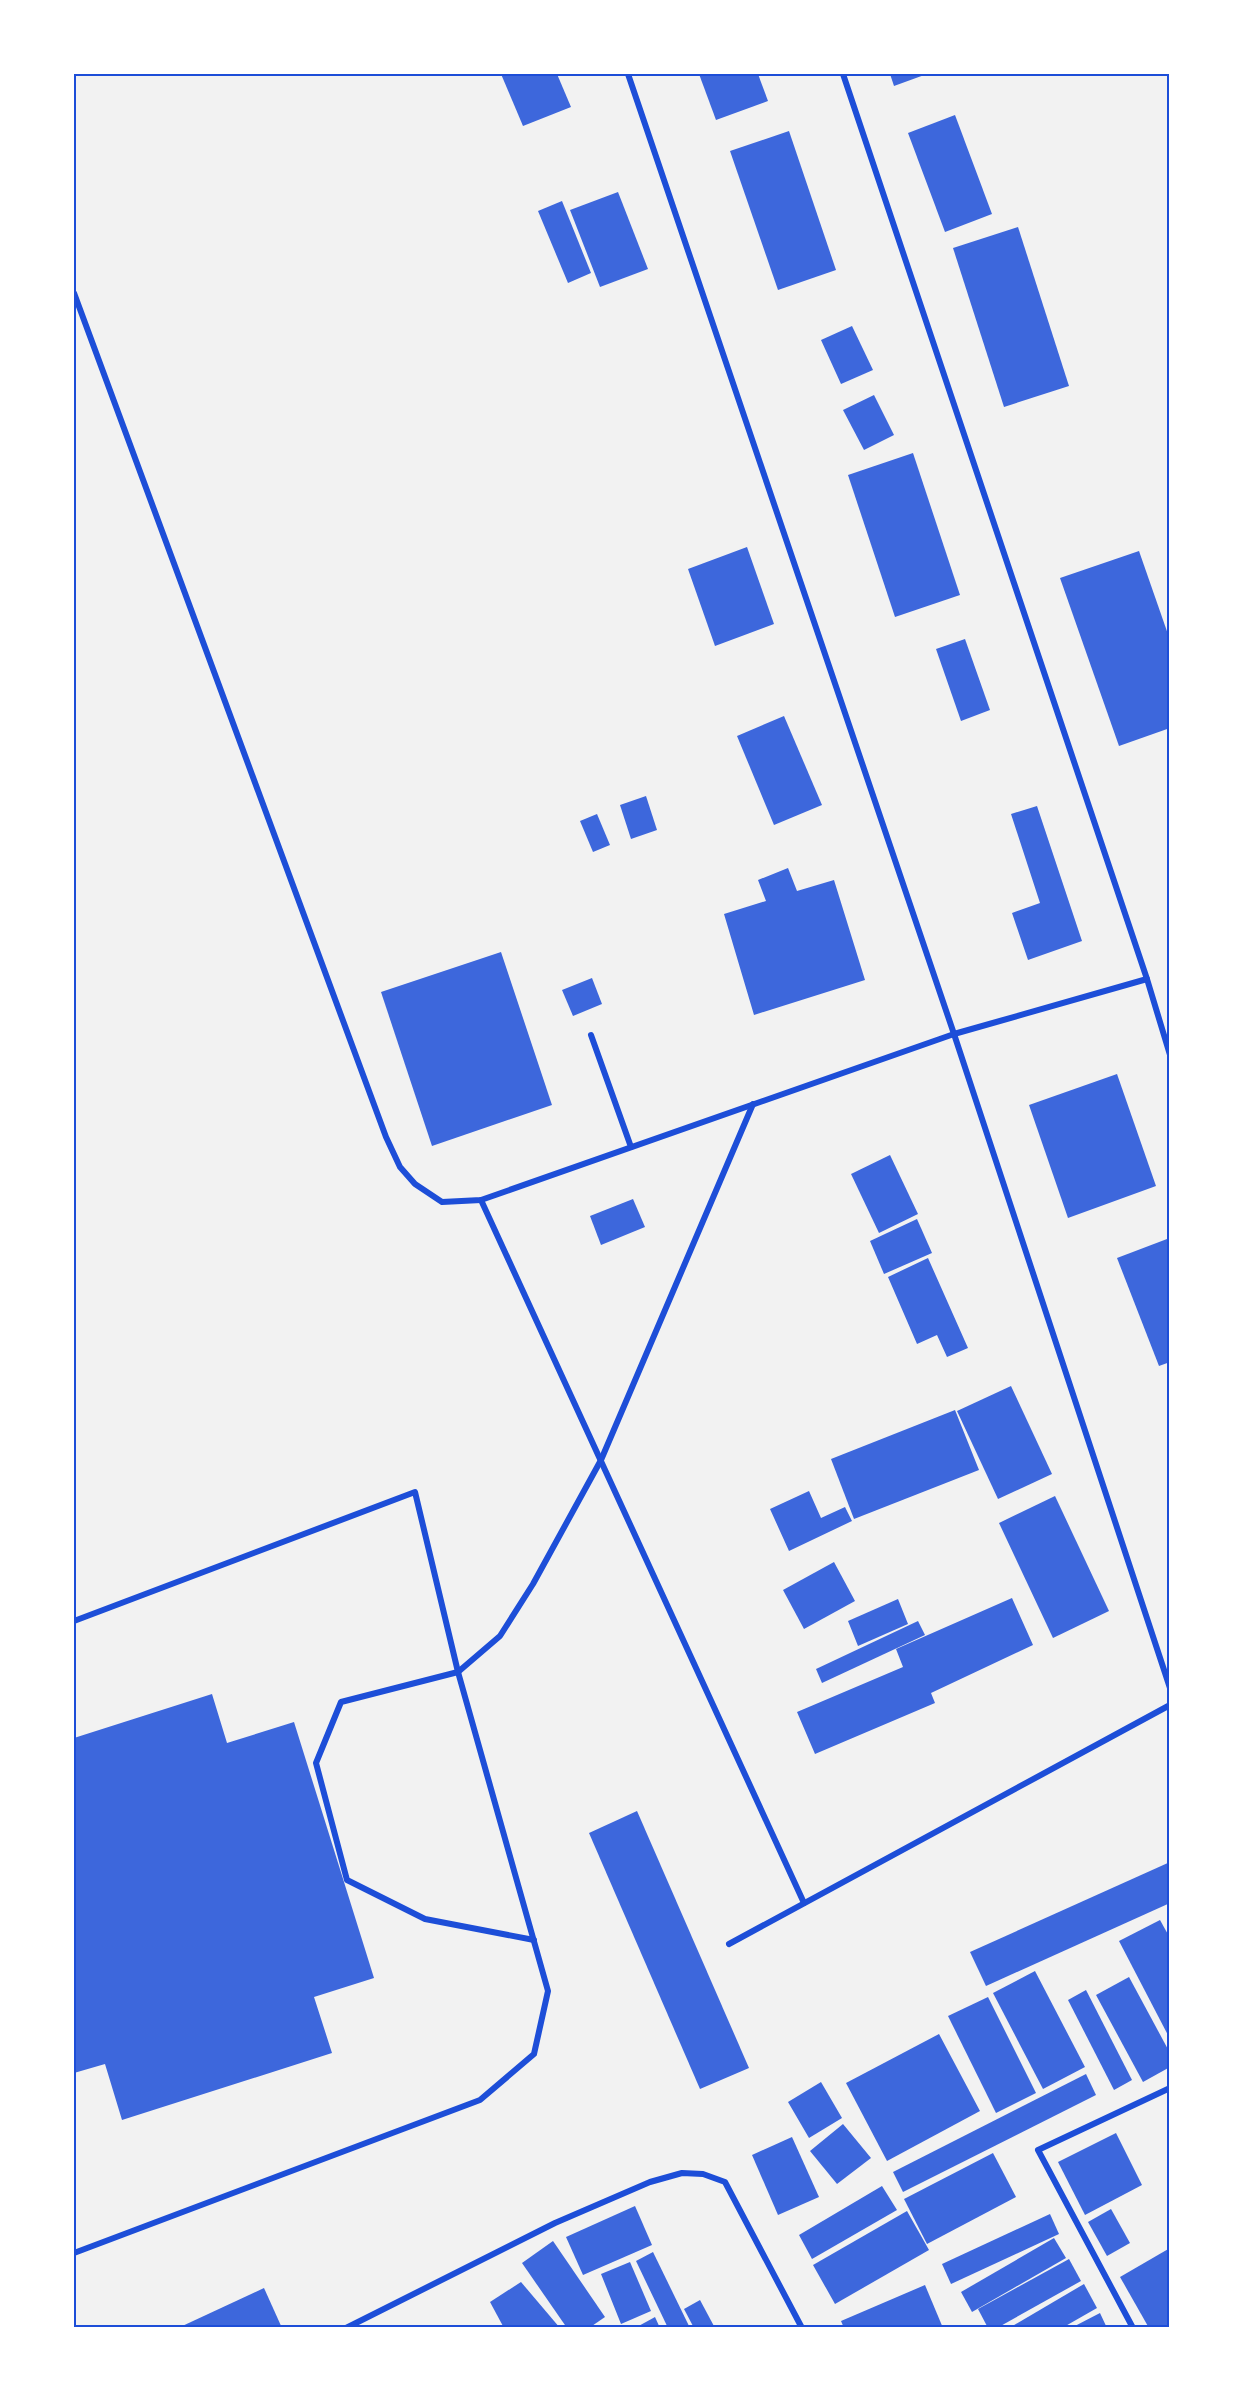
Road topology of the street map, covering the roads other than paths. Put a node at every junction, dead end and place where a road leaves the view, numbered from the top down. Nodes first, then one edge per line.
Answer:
1 (628, 74) edge
2 (843, 74) edge
3 (74, 293) edge
4 (1147, 979) junction
5 (954, 1034) junction
6 (591, 1035) dead end
7 (1170, 1055) edge
8 (753, 1104) junction
9 (631, 1147) junction
10 (481, 1200) junction
11 (601, 1460) junction
12 (74, 1621) edge
13 (458, 1672) junction
14 (1170, 1688) edge
15 (1170, 1705) edge
16 (804, 1903) junction
17 (534, 1940) junction
18 (729, 1944) dead end
19 (1169, 2090) edge
20 (74, 2253) edge
21 (346, 2328) edge
22 (802, 2328) edge
23 (1134, 2328) edge

1 - 5 street
2 - 4 street
3 - 10 street
4 - 5 street
4 - 7 street
5 - 8 street
5 - 14 street
6 - 9 street
8 - 9 street
8 - 11 street
9 - 10 street
10 - 11 street
11 - 13 street
11 - 16 street
12 - 13 street
13 - 17 street
13 - 17 street
15 - 16 street
16 - 18 street
17 - 20 street
19 - 23 street
21 - 22 street

